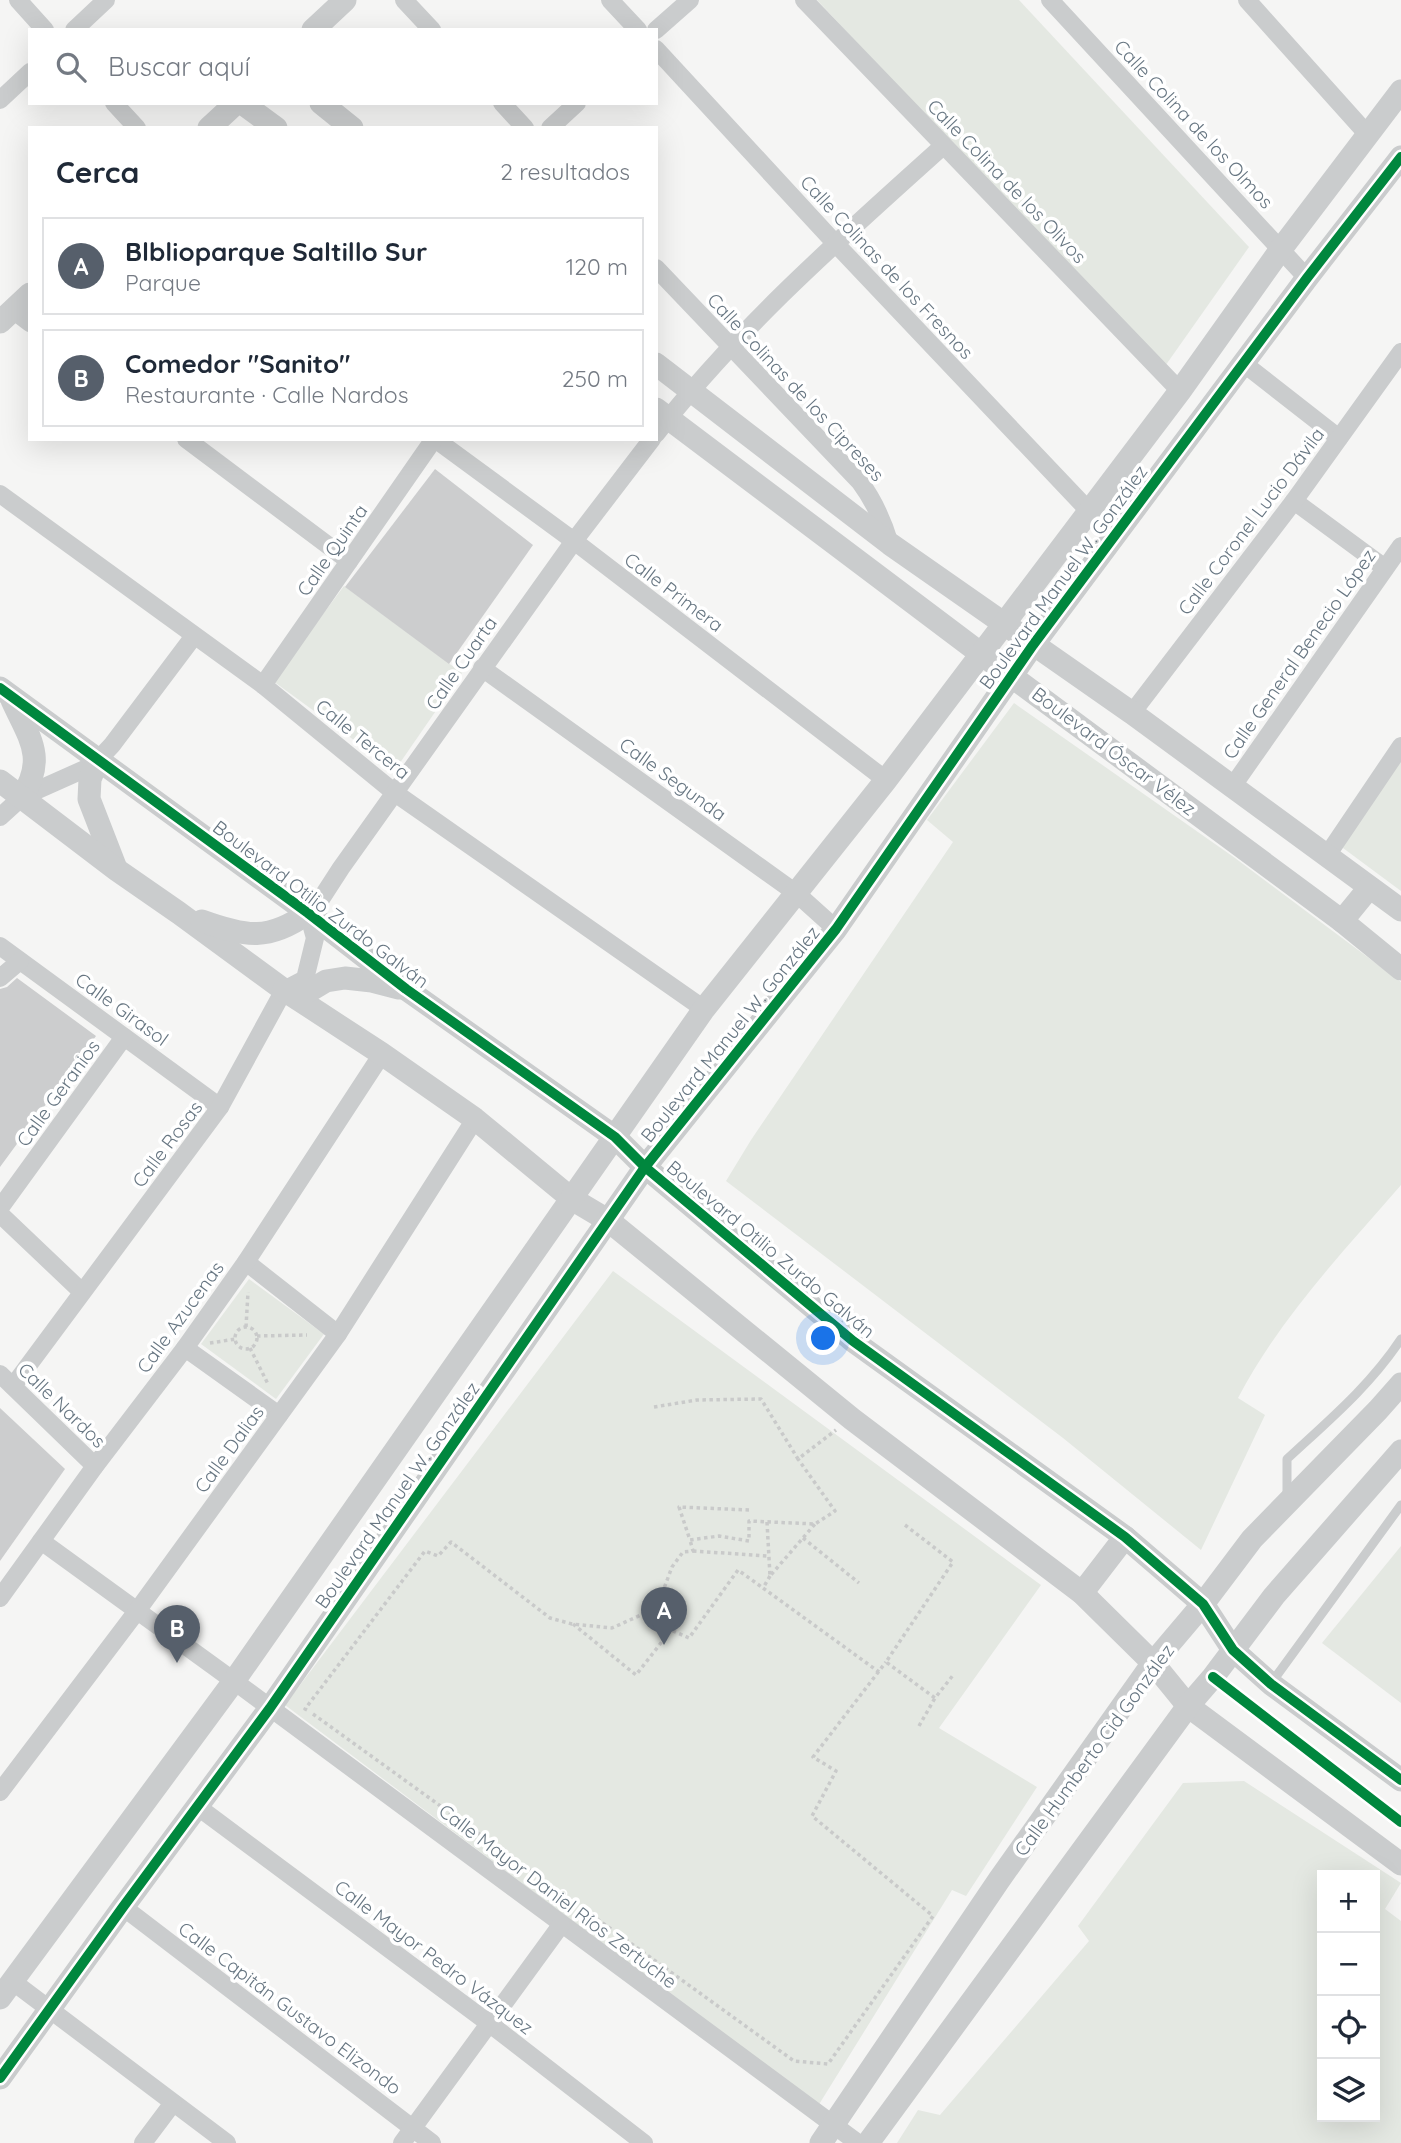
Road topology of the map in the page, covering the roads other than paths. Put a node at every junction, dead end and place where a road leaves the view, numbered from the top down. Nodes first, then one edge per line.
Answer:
1 (18, 0) edge
2 (106, 0) edge
3 (345, 0) edge
4 (404, 0) edge
5 (610, 0) edge
6 (691, 0) edge
7 (804, 0) edge
8 (1050, 0) edge
9 (1247, 0) edge
10 (44, 28) edge
11 (76, 28) edge
12 (315, 28) edge
13 (430, 28) edge
14 (636, 28) edge
15 (658, 28) edge
16 (658, 51) edge
17 (28, 74) edge
18 (1401, 90) edge
19 (0, 100) edge
20 (116, 105) edge
21 (234, 105) edge
22 (245, 105) edge
23 (323, 105) edge
24 (504, 105) edge
25 (575, 105) edge
26 (135, 126) edge
27 (211, 126) edge
28 (273, 126) edge
29 (350, 126) edge
30 (523, 126) edge
31 (552, 126) edge
32 (1368, 135) junction
33 (943, 146) junction
34 (1401, 157) edge
35 (835, 243) junction
36 (1281, 249) junction
37 (658, 270) edge
38 (1307, 278) junction
39 (28, 297) edge
40 (14, 318) edge
41 (729, 346) junction
42 (1401, 352) edge
43 (1243, 363) junction
44 (658, 365) edge
45 (691, 390) junction
46 (1180, 391) junction
47 (660, 420) edge
48 (1339, 438) junction
49 (189, 441) edge
50 (434, 441) edge
51 (438, 441) edge
52 (650, 441) edge
53 (0, 494) edge
54 (1294, 501) junction
55 (1089, 511) junction
56 (574, 541) junction
57 (890, 544) junction
58 (1401, 546) edge
59 (349, 561) junction
60 (1385, 568) junction
61 (1002, 624) junction
62 (194, 636) junction
63 (1033, 645) junction
64 (980, 653) junction
65 (482, 668) junction
66 (1012, 674) junction
67 (263, 685) junction
68 (5, 692) edge
69 (1132, 713) junction
70 (1401, 746) edge
71 (97, 760) junction
72 (886, 780) junction
73 (0, 781) edge
74 (1232, 787) junction
75 (395, 793) junction
76 (22, 797) junction
77 (0, 817) edge
78 (1326, 858) junction
79 (117, 870) junction
80 (1369, 888) junction
81 (796, 893) junction
82 (1401, 911) edge
83 (179, 913) junction
84 (308, 914) junction
85 (1342, 921) junction
86 (836, 929) junction
87 (0, 946) edge
88 (20, 961) junction
89 (1401, 969) edge
90 (0, 978) edge
91 (405, 989) junction
92 (284, 990) junction
93 (704, 1009) junction
94 (124, 1037) junction
95 (382, 1054) junction
96 (220, 1107) junction
97 (475, 1119) junction
98 (615, 1137) junction
99 (645, 1167) junction
100 (572, 1199) junction
101 (0, 1208) edge
102 (0, 1214) edge
103 (609, 1221) junction
104 (246, 1262) junction
105 (82, 1292) junction
106 (338, 1334) junction
107 (1401, 1339) edge
108 (193, 1346) junction
109 (7, 1380) edge
110 (1401, 1384) edge
111 (279, 1415) junction
112 (1401, 1451) edge
113 (95, 1466) junction
114 (1287, 1503) junction
115 (1401, 1505) edge
116 (1125, 1537) junction
117 (41, 1541) junction
118 (1082, 1594) junction
119 (0, 1598) edge
120 (1203, 1605) junction
121 (137, 1611) junction
122 (1233, 1650) junction
123 (1153, 1663) junction
124 (234, 1681) junction
125 (1271, 1684) junction
126 (1188, 1706) junction
127 (270, 1708) junction
128 (1401, 1780) edge
129 (0, 1792) edge
130 (198, 1807) junction
131 (1401, 1864) edge
132 (122, 1907) junction
133 (561, 1925) junction
134 (6, 1990) edge
135 (50, 2009) junction
136 (490, 2024) junction
137 (0, 2078) edge
138 (173, 2103) junction
139 (827, 2134) edge
140 (407, 2136) edge
141 (143, 2143) edge
142 (227, 2143) edge
143 (432, 2143) edge
144 (643, 2143) edge
145 (858, 2143) edge
146 (868, 2143) edge

1 - 10 street
2 - 11 street
3 - 12 street
4 - 13 street
5 - 14 street
6 - 15 street
7 - 33 street, Calle Colina de los Olivos
8 - 36 street, Calle Colina de los Olmos
9 - 32 street
16 - 35 street, Calle Colinas de los Fresnos
17 - 19 street
18 - 32 street, Boulevard Manuel W. González
20 - 26 street
21 - 27 street
22 - 28 street
23 - 29 street
24 - 30 street
25 - 31 street
32 - 36 street, Boulevard Manuel W. González
33 - 35 street
33 - 46 street, Calle Colina de los Olivos
34 - 38 street, Boulevard Manuel W. González
35 - 41 street
35 - 55 street, Calle Colinas de los Fresnos
36 - 38 street, Calle Colina de los Olmos
36 - 46 street, Boulevard Manuel W. González
37 - 41 street, Calle Colinas de los Cipreses
38 - 43 street, Boulevard Manuel W. González
39 - 40 street
41 - 45 street
41 - 57 street, Calle Colinas de los Cipreses
42 - 48 street, Calle Coronel Lucio Dávila
43 - 48 street
43 - 63 street, Boulevard Manuel W. González
44 - 45 street, Boulevard Óscar Vélez
45 - 47 street
45 - 57 street, Boulevard Óscar Vélez
46 - 55 street, Boulevard Manuel W. González
47 - 64 street, Boulevard Óscar Vélez
48 - 54 street, Calle Coronel Lucio Dávila
49 - 59 street
50 - 59 street, Calle Quinta
51 - 56 street, Calle Primera
52 - 56 street, Calle Cuarta
53 - 62 street, Calle Tercera
54 - 60 street
54 - 69 street, Calle Coronel Lucio Dávila
55 - 61 street, Boulevard Manuel W. González
56 - 65 street, Calle Cuarta
56 - 72 street, Calle Primera
57 - 61 street, Boulevard Óscar Vélez
58 - 60 street, Calle General Benecio López
59 - 67 street, Calle Quinta
60 - 74 street, Calle General Benecio López
61 - 63 street, Boulevard Óscar Vélez
61 - 64 street, Boulevard Manuel W. González
62 - 67 street, Calle Tercera
62 - 71 street
63 - 66 street, Boulevard Manuel W. González
63 - 69 street, Boulevard Óscar Vélez
64 - 66 street, Boulevard Óscar Vélez
64 - 72 street, Boulevard Manuel W. González
65 - 75 street, Calle Cuarta
65 - 81 street, Calle Segunda
66 - 85 street, Boulevard Óscar Vélez
66 - 86 street, Boulevard Manuel W. González
67 - 75 street, Calle Tercera
68 - 71 street, Boulevard Otilio Zurdo Galván
68 - 76 street
69 - 74 street, Boulevard Óscar Vélez
70 - 78 street
71 - 76 street
71 - 79 street
71 - 84 street, Boulevard Otilio Zurdo Galván
72 - 81 street, Boulevard Manuel W. González
73 - 76 street
74 - 78 street, Boulevard Óscar Vélez
75 - 84 street, Calle Cuarta
75 - 93 street, Calle Tercera
76 - 77 street
76 - 79 street
78 - 80 street, Boulevard Óscar Vélez
79 - 83 street
80 - 82 street, Boulevard Óscar Vélez
80 - 85 street
81 - 86 street, Calle Segunda
81 - 93 street, Boulevard Manuel W. González
83 - 84 street
83 - 92 street
84 - 91 street, Boulevard Otilio Zurdo Galván
84 - 92 street, Calle Rosas
85 - 89 street, Boulevard Óscar Vélez
86 - 99 street, Boulevard Manuel W. González
87 - 88 street, Calle Girasol
88 - 90 street
88 - 94 street, Calle Girasol
91 - 92 street
91 - 98 street, Boulevard Otilio Zurdo Galván
92 - 95 street
92 - 96 street, Calle Rosas
93 - 98 street, Boulevard Manuel W. González
94 - 96 street, Calle Girasol
94 - 101 street, Calle Geranios
95 - 97 street
95 - 104 street, Calle Azucenas
96 - 105 street, Calle Rosas
97 - 100 street
97 - 106 street, Calle Dalias
98 - 99 street, Boulevard Otilio Zurdo Galván
98 - 100 street, Boulevard Manuel W. González
99 - 103 street, Boulevard Manuel W. González
99 - 116 street, Boulevard Otilio Zurdo Galván
100 - 103 street
100 - 124 street, Boulevard Manuel W. González
102 - 105 street
103 - 118 street
103 - 127 street, Boulevard Manuel W. González
104 - 106 street
104 - 108 street, Calle Azucenas
105 - 109 street, Calle Rosas
106 - 111 street, Calle Dalias
107 - 114 lane
108 - 111 street
108 - 113 street, Calle Azucenas
109 - 113 street, Calle Nardos
110 - 114 street, Calle Humberto Cid González
111 - 121 street, Calle Dalias
112 - 122 street
113 - 117 street, Calle Azucenas
114 - 120 street, Calle Humberto Cid González
115 - 125 lane
116 - 118 street
116 - 120 street, Boulevard Otilio Zurdo Galván
117 - 119 street, Calle Azucenas
117 - 121 street
118 - 123 street
120 - 122 street, Boulevard Otilio Zurdo Galván
120 - 123 street, Calle Humberto Cid González
121 - 124 street
121 - 129 street, Calle Dalias
122 - 125 street, Boulevard Otilio Zurdo Galván
122 - 126 street
123 - 126 street
123 - 139 street, Calle Humberto Cid González
124 - 127 street, Calle Mayor Daniel Ríos Zertuche
124 - 134 street, Boulevard Manuel W. González
125 - 128 street, Boulevard Otilio Zurdo Galván
126 - 131 street
126 - 146 street
127 - 130 street, Boulevard Manuel W. González
127 - 133 street, Calle Mayor Daniel Ríos Zertuche
130 - 132 street, Boulevard Manuel W. González
130 - 136 street, Calle Mayor Pedro Vázquez
132 - 135 street, Boulevard Manuel W. González
132 - 140 street, Calle Capitán Gustavo Elizondo
133 - 136 street
133 - 139 street, Calle Mayor Daniel Ríos Zertuche
134 - 135 street
135 - 137 street, Boulevard Manuel W. González
135 - 138 street
136 - 140 street
136 - 144 street, Calle Mayor Pedro Vázquez
138 - 141 street
138 - 142 street
139 - 145 street, Calle Mayor Daniel Ríos Zertuche
140 - 143 street, Calle Capitán Gustavo Elizondo

